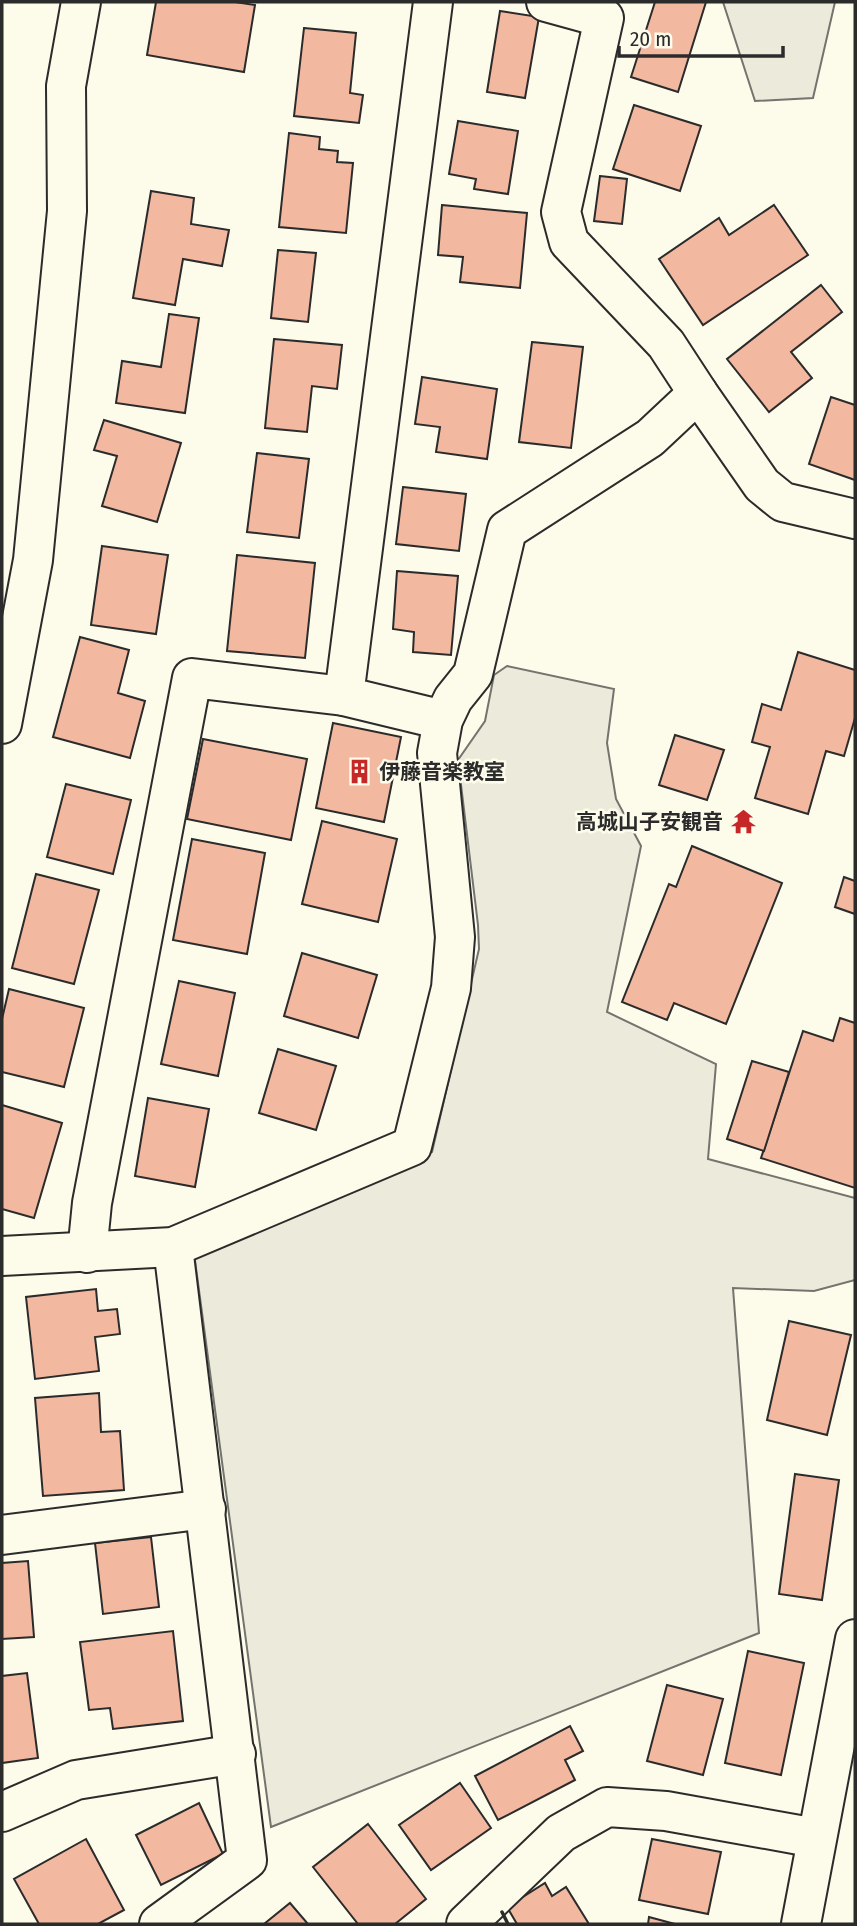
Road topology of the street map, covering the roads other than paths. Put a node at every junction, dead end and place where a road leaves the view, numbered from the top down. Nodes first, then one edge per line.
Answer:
1 (81, 2) edge
2 (433, 2) edge
3 (546, 2) edge
4 (607, 10) edge
5 (698, 393) junction
6 (855, 519) edge
7 (344, 696) junction
8 (443, 720) junction
9 (2, 724) edge
10 (173, 1247) junction
11 (88, 1253) junction
12 (2, 1256) edge
13 (206, 1509) junction
14 (2, 1535) edge
15 (855, 1639) edge
16 (236, 1754) junction
17 (2, 1812) edge
18 (816, 1838) junction
19 (159, 1924) edge
20 (466, 1924) edge
21 (801, 1924) edge

1 - 9 street
2 - 7 street
3 - 4 street
4 - 5 street
5 - 6 street
5 - 8 street
7 - 8 street
7 - 11 street
8 - 10 street
10 - 11 street
10 - 13 street
11 - 12 street
13 - 14 street
13 - 16 street
15 - 18 street
16 - 17 street
16 - 19 street
18 - 20 street
18 - 21 street

